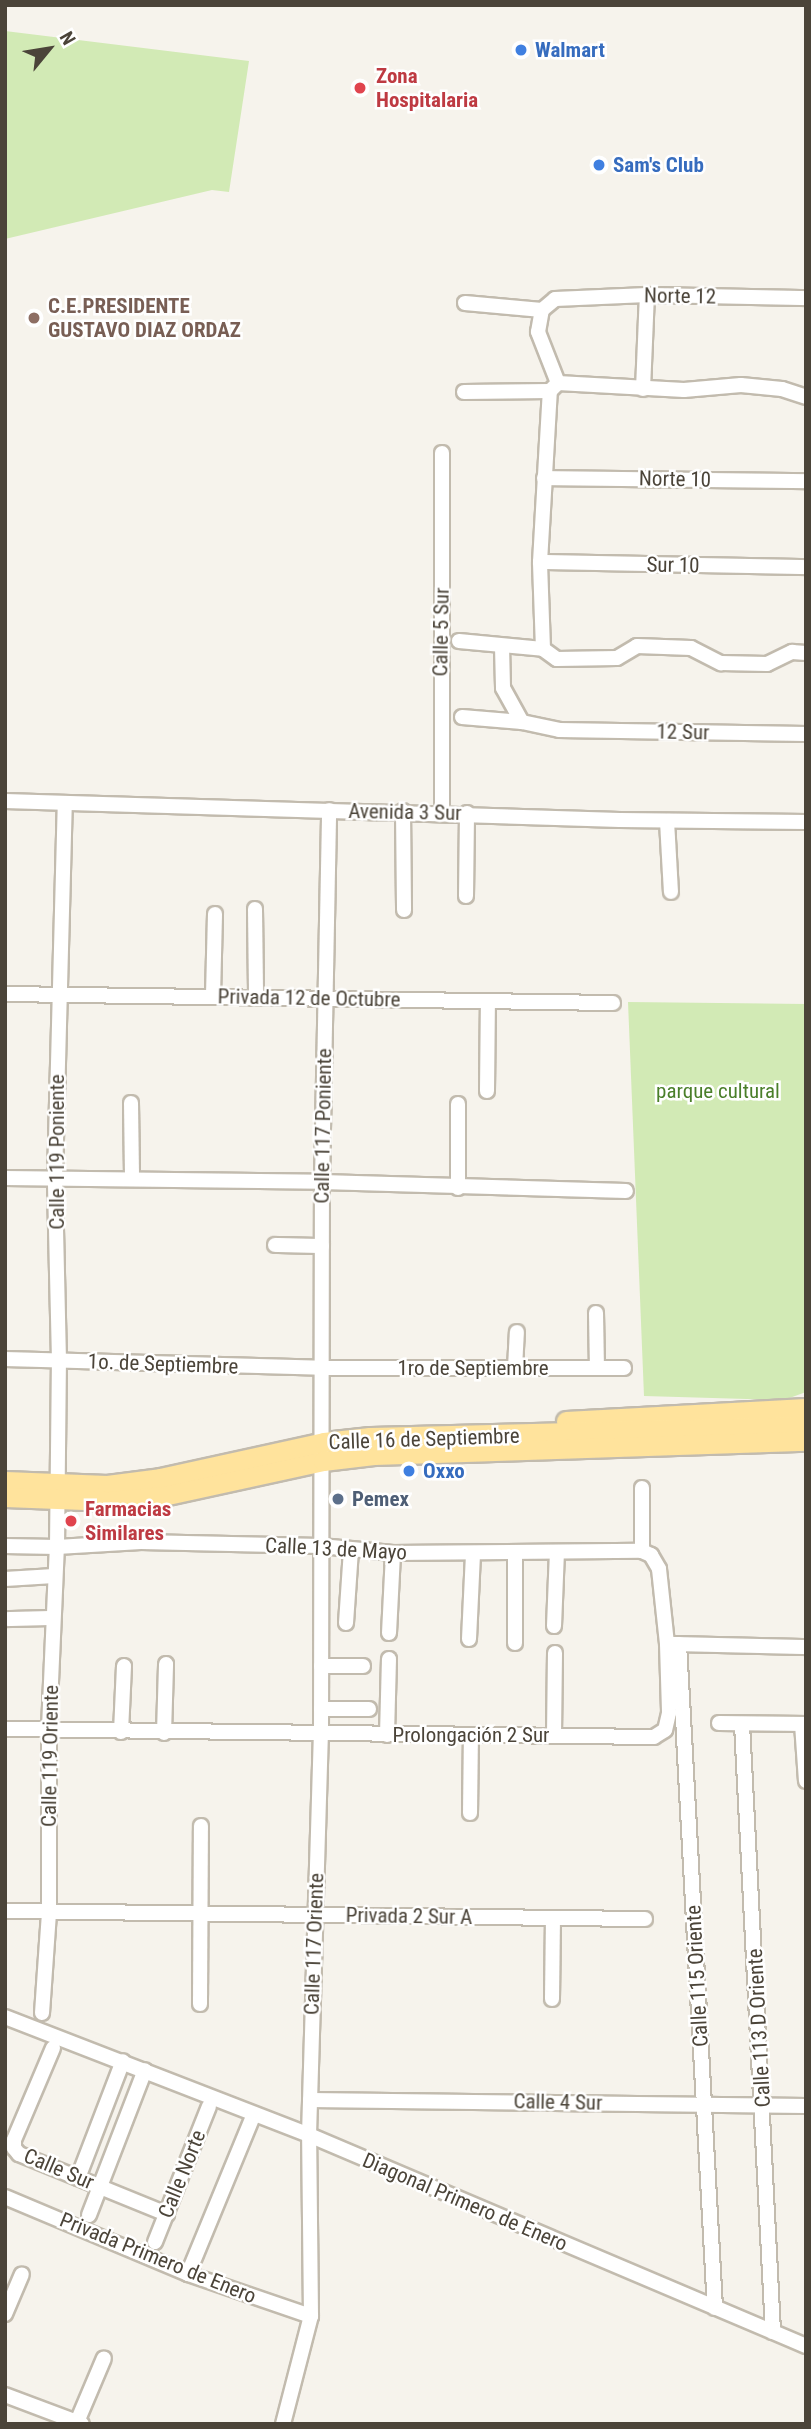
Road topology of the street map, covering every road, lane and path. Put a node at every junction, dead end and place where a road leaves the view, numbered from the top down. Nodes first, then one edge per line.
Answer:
1 (647, 295) junction
2 (806, 298) edge
3 (465, 303) dead end
4 (542, 310) junction
5 (554, 387) junction
6 (643, 389) junction
7 (464, 392) dead end
8 (806, 397) edge
9 (442, 453) dead end
10 (544, 478) junction
11 (806, 481) edge
12 (540, 562) junction
13 (806, 567) edge
14 (459, 641) dead end
15 (502, 646) junction
16 (543, 649) junction
17 (806, 653) edge
18 (462, 717) dead end
19 (522, 722) junction
20 (806, 734) edge
21 (5, 801) edge
22 (65, 804) junction
23 (329, 810) junction
24 (403, 811) junction
25 (442, 812) junction
26 (467, 813) junction
27 (667, 821) junction
28 (806, 822) edge
29 (671, 892) dead end
30 (466, 896) dead end
31 (256, 909) dead end
32 (404, 910) dead end
33 (215, 914) dead end
34 (59, 993) junction
35 (5, 994) edge
36 (213, 996) junction
37 (256, 996) junction
38 (325, 999) junction
39 (488, 1002) junction
40 (613, 1003) dead end
41 (487, 1091) dead end
42 (131, 1103) dead end
43 (458, 1104) dead end
44 (5, 1178) edge
45 (55, 1178) junction
46 (132, 1178) junction
47 (322, 1182) junction
48 (458, 1188) junction
49 (626, 1191) dead end
50 (275, 1245) dead end
51 (322, 1247) junction
52 (596, 1313) dead end
53 (517, 1332) dead end
54 (5, 1359) edge
55 (59, 1361) junction
56 (321, 1368) junction
57 (515, 1368) junction
58 (597, 1368) junction
59 (624, 1368) dead end
60 (806, 1408) edge
61 (806, 1426) edge
62 (615, 1439) junction
63 (806, 1441) edge
64 (500, 1443) junction
65 (323, 1451) junction
66 (806, 1451) edge
67 (5, 1481) edge
68 (642, 1488) dead end
69 (57, 1492) junction
70 (5, 1497) edge
71 (5, 1546) edge
72 (321, 1546) junction
73 (57, 1547) junction
74 (351, 1550) junction
75 (642, 1551) junction
76 (557, 1552) junction
77 (393, 1553) junction
78 (473, 1553) junction
79 (515, 1553) junction
80 (54, 1576) junction
81 (5, 1578) edge
82 (53, 1618) junction
83 (8, 1619) dead end
84 (346, 1623) dead end
85 (554, 1626) dead end
86 (389, 1633) dead end
87 (469, 1639) dead end
88 (515, 1643) dead end
89 (673, 1644) junction
90 (806, 1647) edge
91 (555, 1653) dead end
92 (389, 1660) dead end
93 (166, 1664) dead end
94 (124, 1666) dead end
95 (321, 1666) junction
96 (363, 1666) dead end
97 (321, 1709) junction
98 (369, 1709) dead end
99 (719, 1723) dead end
100 (742, 1724) junction
101 (804, 1724) edge
102 (49, 1728) junction
103 (5, 1729) edge
104 (121, 1732) junction
105 (164, 1733) junction
106 (321, 1735) junction
107 (387, 1735) junction
108 (471, 1735) junction
109 (555, 1735) junction
110 (806, 1781) edge
111 (470, 1813) dead end
112 (201, 1826) dead end
113 (5, 1911) edge
114 (49, 1912) junction
115 (200, 1913) junction
116 (315, 1914) junction
117 (553, 1918) junction
118 (645, 1919) dead end
119 (552, 1999) dead end
120 (200, 2004) dead end
121 (42, 2013) dead end
122 (5, 2017) edge
123 (53, 2048) dead end
124 (123, 2061) junction
125 (145, 2070) junction
126 (310, 2100) junction
127 (209, 2106) dead end
128 (705, 2106) junction
129 (764, 2106) junction
130 (806, 2106) edge
131 (254, 2114) junction
132 (309, 2135) junction
133 (78, 2178) junction
134 (100, 2186) junction
135 (5, 2197) edge
136 (167, 2214) junction
137 (89, 2215) dead end
138 (155, 2242) dead end
139 (22, 2274) dead end
140 (188, 2274) junction
141 (715, 2308) junction
142 (5, 2314) edge
143 (311, 2316) junction
144 (773, 2332) junction
145 (806, 2346) edge
146 (104, 2358) dead end
147 (5, 2395) edge
148 (80, 2423) edge
149 (283, 2424) edge

1 - 2 street, Norte 12
1 - 4 street, Norte 12
1 - 6 street
3 - 4 street
4 - 5 street
5 - 6 street
5 - 7 street
5 - 10 street
6 - 8 street
9 - 25 street, Calle 5 Sur
10 - 11 street, Norte 10
10 - 12 street
12 - 13 street, Sur 10
12 - 16 street
14 - 15 street
15 - 16 street
15 - 19 street
16 - 17 street
18 - 19 street, 12 Sur
19 - 20 street, 12 Sur
21 - 22 street, Avenida 3 Sur
22 - 23 street, Avenida 3 Sur
22 - 34 street, Calle 119 Poniente
23 - 24 street, Avenida 3 Sur
23 - 38 street, Calle 117 Poniente
24 - 25 street, Avenida 3 Sur
24 - 32 street
25 - 26 street, Avenida 3 Sur
26 - 27 street, Avenida 3 Sur
26 - 30 street
27 - 28 street, Avenida 3 Sur
27 - 29 street
31 - 37 street
33 - 36 street
34 - 35 street, Privada 12 de Octubre
34 - 36 street, Privada 12 de Octubre
34 - 45 street, Calle 119 Poniente
36 - 37 street, Privada 12 de Octubre
37 - 38 street, Privada 12 de Octubre
38 - 39 street, Privada 12 de Octubre
38 - 47 street, Calle 117 Poniente
39 - 40 street, Privada 12 de Octubre
39 - 41 street
42 - 46 street
43 - 48 street
44 - 45 street
45 - 46 street
45 - 55 street, Calle 119 Poniente
46 - 47 street
47 - 48 street
47 - 51 street, Calle 117 Poniente
48 - 49 street
50 - 51 street
51 - 56 street, Calle 117 Poniente
52 - 58 street
53 - 57 street
54 - 55 street, 1o. de Septiembre
55 - 56 street, 1o. de Septiembre
55 - 69 street, Calle 119 Poniente
56 - 57 street, 1ro de Septiembre
56 - 65 street, Calle 117 Poniente
57 - 58 street, 1ro de Septiembre
58 - 59 street, 1ro de Septiembre
60 - 64 main road
61 - 62 main road, Calle 16 de Septiembre
62 - 63 main road, Calle 16 de Septiembre
62 - 64 main road, Calle 16 de Septiembre
64 - 65 main road, Calle 16 de Septiembre
64 - 66 main road
65 - 69 main road, Calle 16 de Septiembre
65 - 72 street, Calle 117 Oriente
67 - 69 main road, Calle 16 de Septiembre
68 - 75 street
69 - 70 main road, Calle 16 de Septiembre
69 - 73 street, Calle 119 Oriente
71 - 73 street, Calle 13 de Mayo
72 - 73 street, Calle 13 de Mayo
72 - 74 street, Calle 13 de Mayo
72 - 95 street, Calle 117 Oriente
73 - 80 street, Calle 119 Oriente
74 - 77 street, Calle 13 de Mayo
74 - 84 street
75 - 76 street, Calle 13 de Mayo
75 - 89 street, Calle 115 Oriente
76 - 79 street, Calle 13 de Mayo
76 - 85 street
77 - 78 street, Calle 13 de Mayo
77 - 86 street
78 - 79 street, Calle 13 de Mayo
78 - 87 street
79 - 88 street
80 - 81 street
80 - 82 street, Calle 119 Oriente
82 - 83 street
82 - 102 street, Calle 119 Oriente
89 - 90 street
89 - 109 street, Prolongación 2 Sur
89 - 128 street, Calle 115 Oriente
91 - 109 street
92 - 107 street
93 - 105 street
94 - 104 street
95 - 96 street
95 - 97 street, Calle 117 Oriente
97 - 98 street
97 - 106 street, Calle 117 Oriente
99 - 100 street
100 - 101 street
100 - 129 street, Calle 113 D Oriente
101 - 110 street
102 - 103 street, Prolongación 2 Sur
102 - 104 street, Prolongación 2 Sur
102 - 114 street, Calle 119 Oriente
104 - 105 street, Prolongación 2 Sur
105 - 106 street, Prolongación 2 Sur
106 - 107 street, Prolongación 2 Sur
106 - 116 street, Calle 117 Oriente
107 - 108 street, Prolongación 2 Sur
108 - 109 street, Prolongación 2 Sur
108 - 111 street
112 - 115 street
113 - 114 street, Privada 2 Sur A
114 - 115 street, Privada 2 Sur A
114 - 121 street, Calle 119 Oriente
115 - 116 street, Privada 2 Sur A
115 - 120 street
116 - 117 street, Privada 2 Sur A
116 - 126 street, Calle 117 Oriente
117 - 118 street, Privada 2 Sur A
117 - 119 street
122 - 124 street, Diagonal Primero de Enero
123 - 133 street, Calle Sur
124 - 125 street, Diagonal Primero de Enero
124 - 133 street
125 - 131 street, Diagonal Primero de Enero
125 - 134 street
126 - 128 street, Calle 4 Sur
126 - 132 street, Calle 117 Oriente
127 - 136 street, Calle Norte
128 - 129 street, Calle 4 Sur
128 - 141 street, Calle 115 Oriente
129 - 130 street, Calle 4 Sur
129 - 144 street, Calle 113 D Oriente
131 - 132 street, Diagonal Primero de Enero
131 - 140 street
132 - 141 street, Diagonal Primero de Enero
132 - 143 street, Calle 117 Oriente
133 - 134 street, Calle Sur
134 - 136 street, Calle Sur
134 - 137 street
135 - 140 street, Privada Primero de Enero
136 - 138 street, Calle Norte
139 - 142 street
140 - 143 street, Privada Primero de Enero
141 - 144 street, Diagonal Primero de Enero
143 - 149 street, Calle 117 Oriente
144 - 145 street, Diagonal Primero de Enero
146 - 148 street
147 - 148 street

